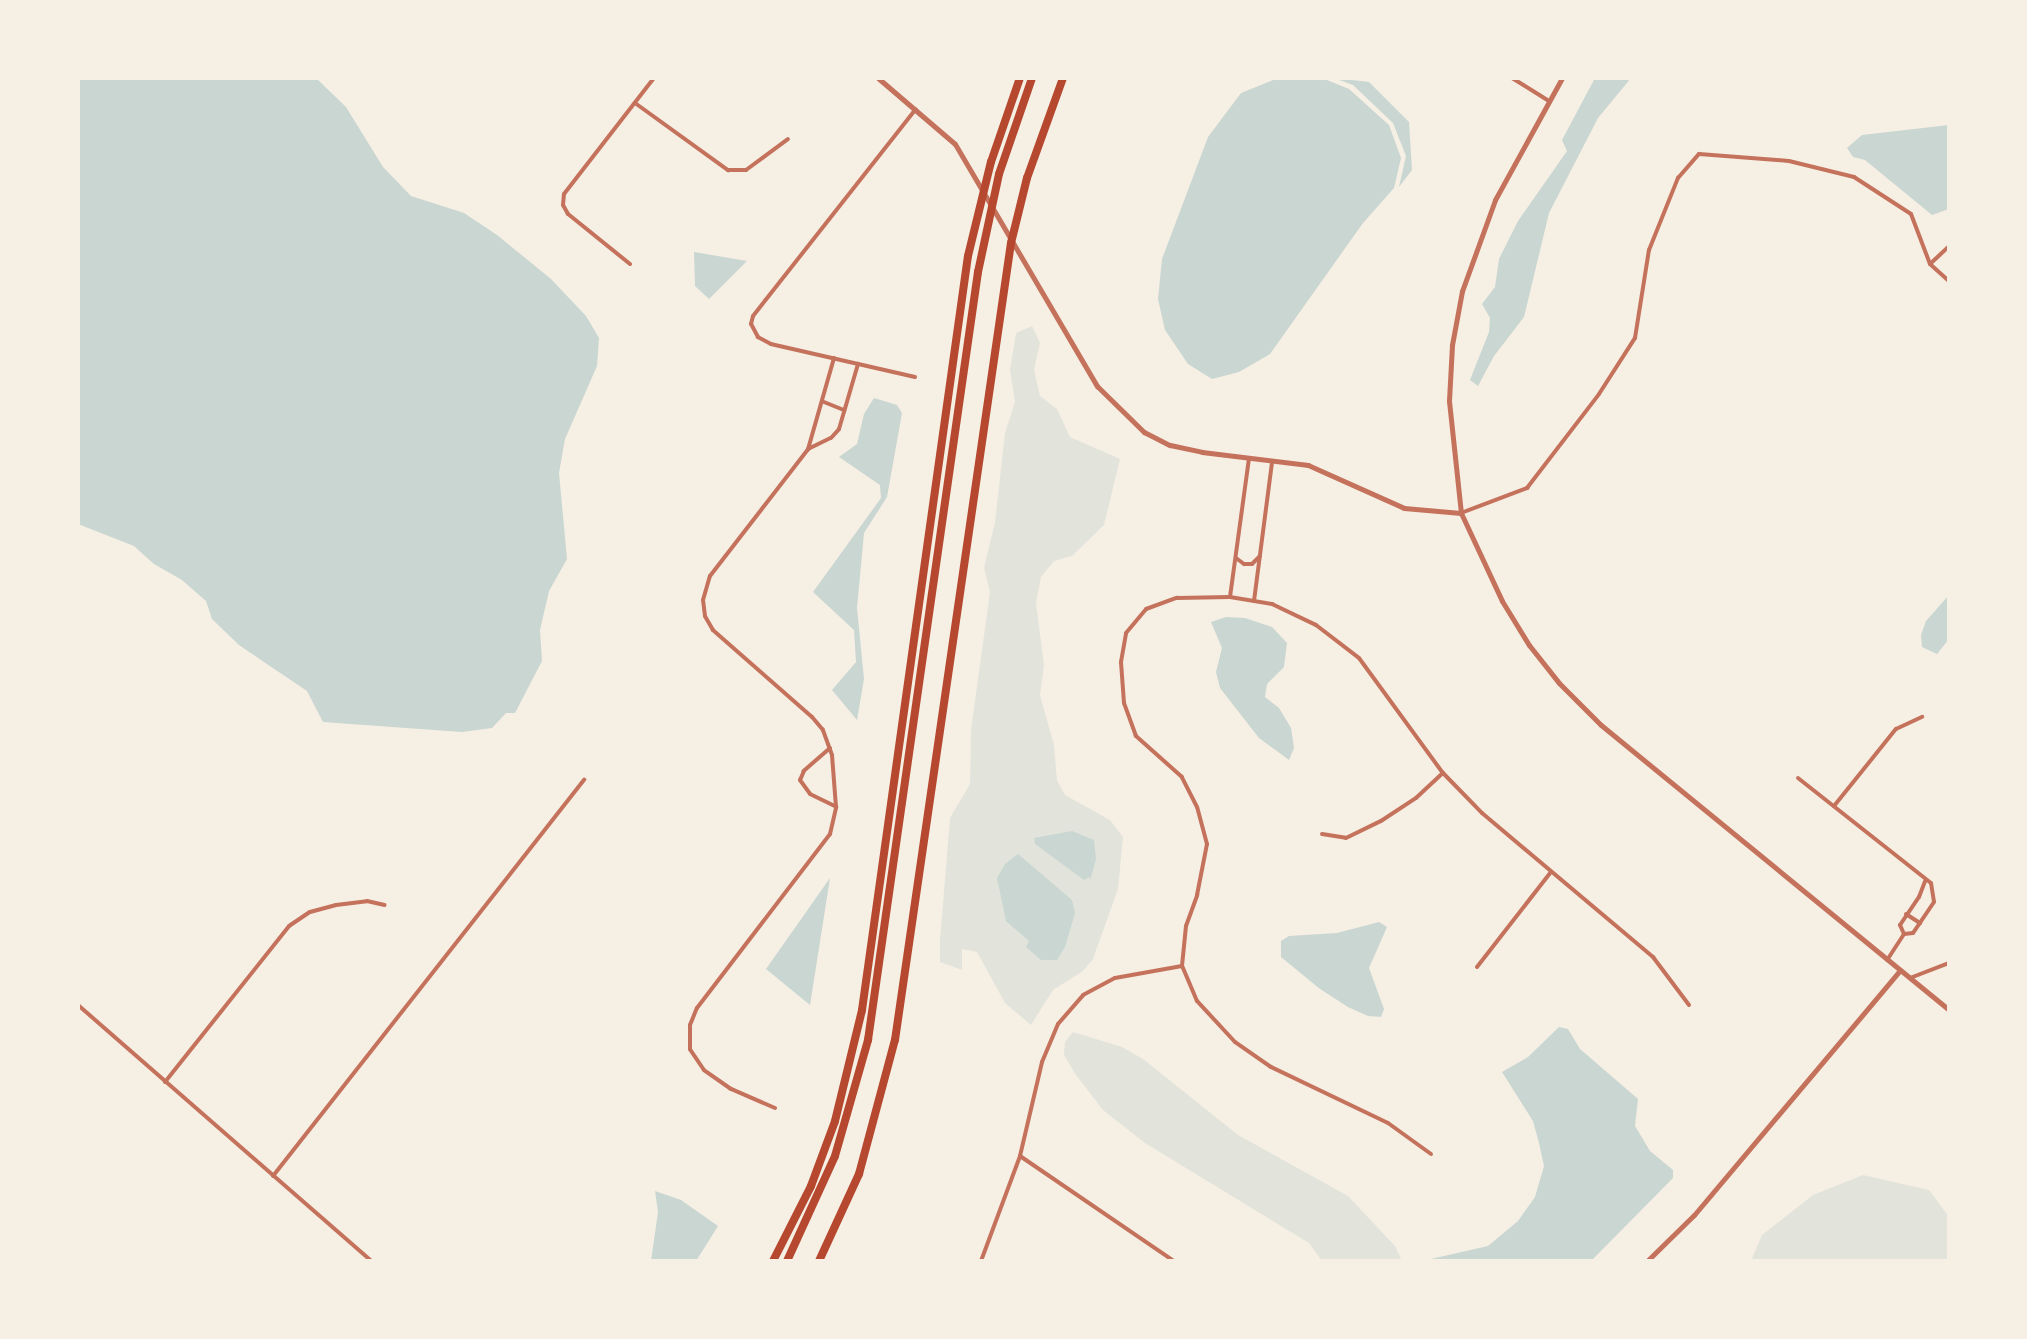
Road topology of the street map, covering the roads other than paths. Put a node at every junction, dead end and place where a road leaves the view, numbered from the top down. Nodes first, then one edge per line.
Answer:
1 (654, 78) edge
2 (878, 78) edge
3 (1020, 78) edge
4 (1032, 78) edge
5 (1063, 78) edge
6 (1512, 78) edge
7 (1562, 78) edge
8 (1549, 101) junction
9 (635, 103) junction
10 (916, 109) junction
11 (788, 139) dead end
12 (1949, 246) edge
13 (630, 264) dead end
14 (1930, 264) junction
15 (1949, 281) edge
16 (834, 358) junction
17 (858, 364) junction
18 (915, 377) dead end
19 (824, 402) junction
20 (845, 410) junction
21 (808, 449) junction
22 (1249, 459) junction
23 (1272, 462) junction
24 (1461, 513) junction
25 (1260, 556) junction
26 (1236, 558) junction
27 (1230, 597) junction
28 (1254, 601) junction
29 (1922, 717) dead end
30 (830, 748) junction
31 (1443, 773) junction
32 (1798, 778) dead end
33 (584, 780) dead end
34 (1834, 806) junction
35 (836, 807) junction
36 (1322, 834) dead end
37 (1551, 872) junction
38 (1925, 881) junction
39 (385, 905) dead end
40 (1906, 914) junction
41 (1920, 923) junction
42 (1904, 934) junction
43 (1887, 960) junction
44 (1949, 963) edge
45 (1182, 966) junction
46 (1477, 967) dead end
47 (1900, 970) junction
48 (1910, 978) junction
49 (78, 1005) edge
50 (1689, 1005) dead end
51 (1949, 1010) edge
52 (165, 1082) junction
53 (775, 1108) dead end
54 (1431, 1154) dead end
55 (1020, 1156) junction
56 (273, 1176) junction
57 (371, 1261) edge
58 (773, 1261) edge
59 (787, 1261) edge
60 (819, 1261) edge
61 (981, 1261) edge
62 (1174, 1261) edge
63 (1647, 1261) edge

1 - 9 street
2 - 10 street
3 - 58 highway
4 - 59 highway
5 - 60 highway
6 - 8 street
7 - 8 street
8 - 24 street
9 - 11 street
9 - 13 street
10 - 16 street
10 - 22 street
12 - 14 street
14 - 15 street
14 - 24 street
16 - 17 street
16 - 19 street
17 - 18 street
17 - 20 street
19 - 20 street
19 - 21 street
20 - 21 street
21 - 30 street
22 - 23 street
22 - 26 street
23 - 24 street
23 - 25 street
24 - 43 street
25 - 26 street
25 - 28 street
26 - 27 street
27 - 28 street
27 - 45 street
28 - 31 street
29 - 34 street
30 - 35 street
30 - 35 street
31 - 36 street
31 - 37 street
32 - 34 street
33 - 56 street
34 - 38 street
35 - 53 street
37 - 46 street
37 - 50 street
38 - 40 street
38 - 41 street
39 - 52 street
40 - 41 street
40 - 42 street
41 - 42 street
42 - 43 street
43 - 47 street
44 - 48 street
45 - 54 street
45 - 55 street
47 - 48 street
47 - 63 street
48 - 51 street
49 - 52 street
52 - 56 street
55 - 61 street
55 - 62 street
56 - 57 street

